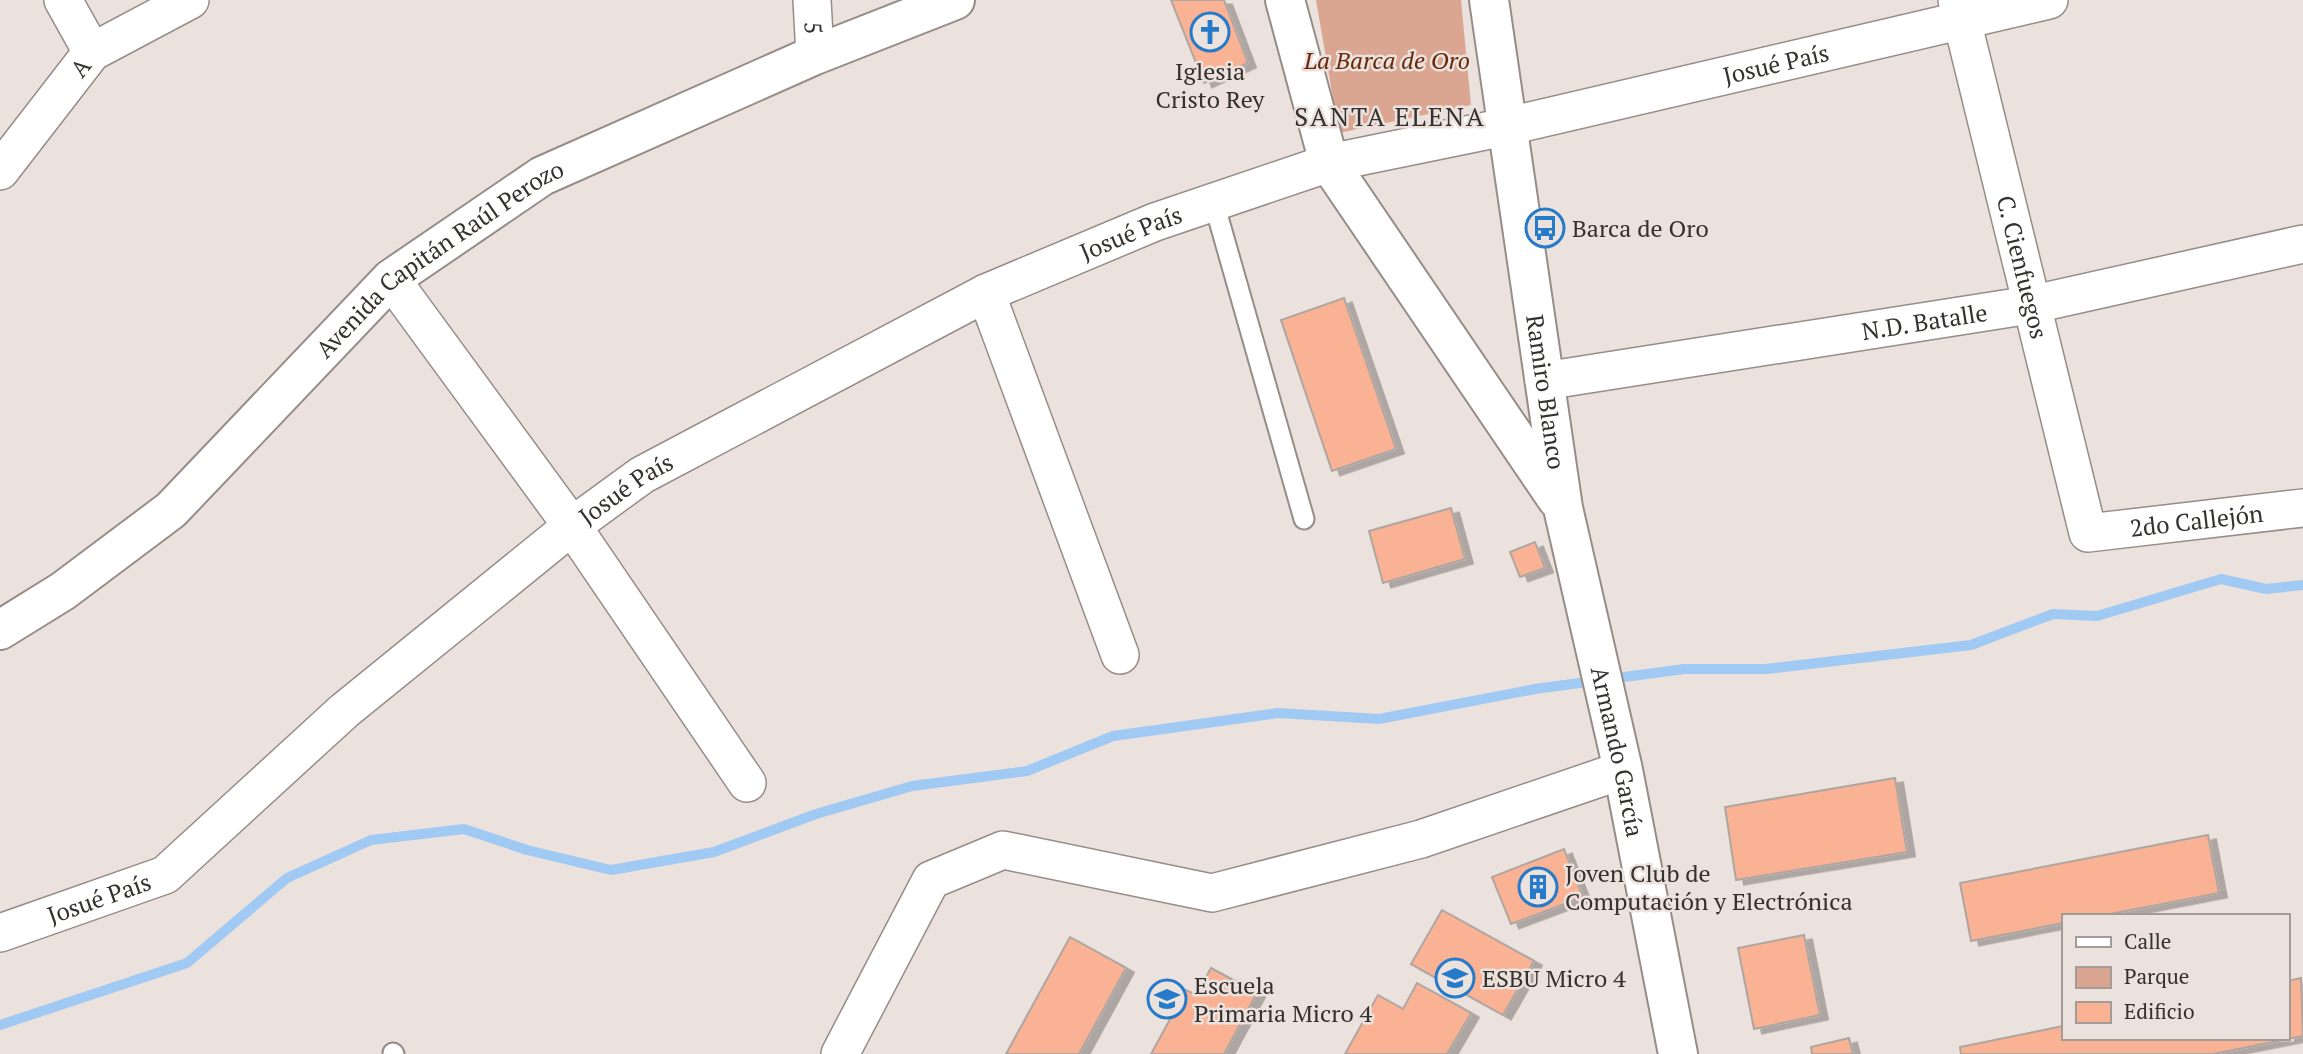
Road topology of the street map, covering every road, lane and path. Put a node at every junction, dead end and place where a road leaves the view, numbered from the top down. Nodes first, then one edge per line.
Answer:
1 (63, 0) edge
2 (190, 0) edge
3 (812, 0) edge
4 (955, 0) edge
5 (1285, 0) edge
6 (1489, 0) edge
7 (2049, 0) edge
8 (1960, 11) edge
9 (92, 52) junction
10 (815, 55) junction
11 (1505, 127) junction
12 (1329, 163) junction
13 (0, 170) edge
14 (1214, 203) junction
15 (2303, 244) edge
16 (391, 279) junction
17 (986, 293) junction
18 (2030, 305) junction
19 (1544, 381) junction
20 (1563, 508) junction
21 (2303, 508) edge
22 (1304, 519) dead end
23 (572, 526) junction
24 (2088, 533) joint
25 (0, 630) edge
26 (1595, 654) joint
27 (1120, 655) dead end
28 (1623, 770) junction
29 (747, 783) dead end
30 (0, 933) edge
31 (839, 1054) edge
32 (1678, 1054) edge

1 - 9 street
2 - 9 street, A
3 - 10 street, 5
4 - 10 main road, Avenida Capitán Raúl Perozo
5 - 12 main road
6 - 11 main road, Ramiro Blanco
7 - 8 street, Josué País
8 - 11 street, Josué País
8 - 18 street, C. Cienfuegos
9 - 13 street, A
10 - 16 main road, Avenida Capitán Raúl Perozo
11 - 12 street, Josué País
11 - 19 main road, Ramiro Blanco
12 - 14 street, Josué País
12 - 20 main road
14 - 17 street, Josué País
14 - 22 lane
15 - 18 street, N.D. Batalle
16 - 23 street
16 - 25 main road, Avenida Capitán Raúl Perozo
17 - 23 street, Josué País
17 - 27 street
18 - 19 street, N.D. Batalle
18 - 24 street, C. Cienfuegos
19 - 20 main road, Ramiro Blanco
20 - 26 main road, Ramiro Blanco
21 - 24 street, 2do Callejón
23 - 29 street
23 - 30 street, Josué País
26 - 28 main road, Armando García
28 - 31 street
28 - 32 main road, Armando García

